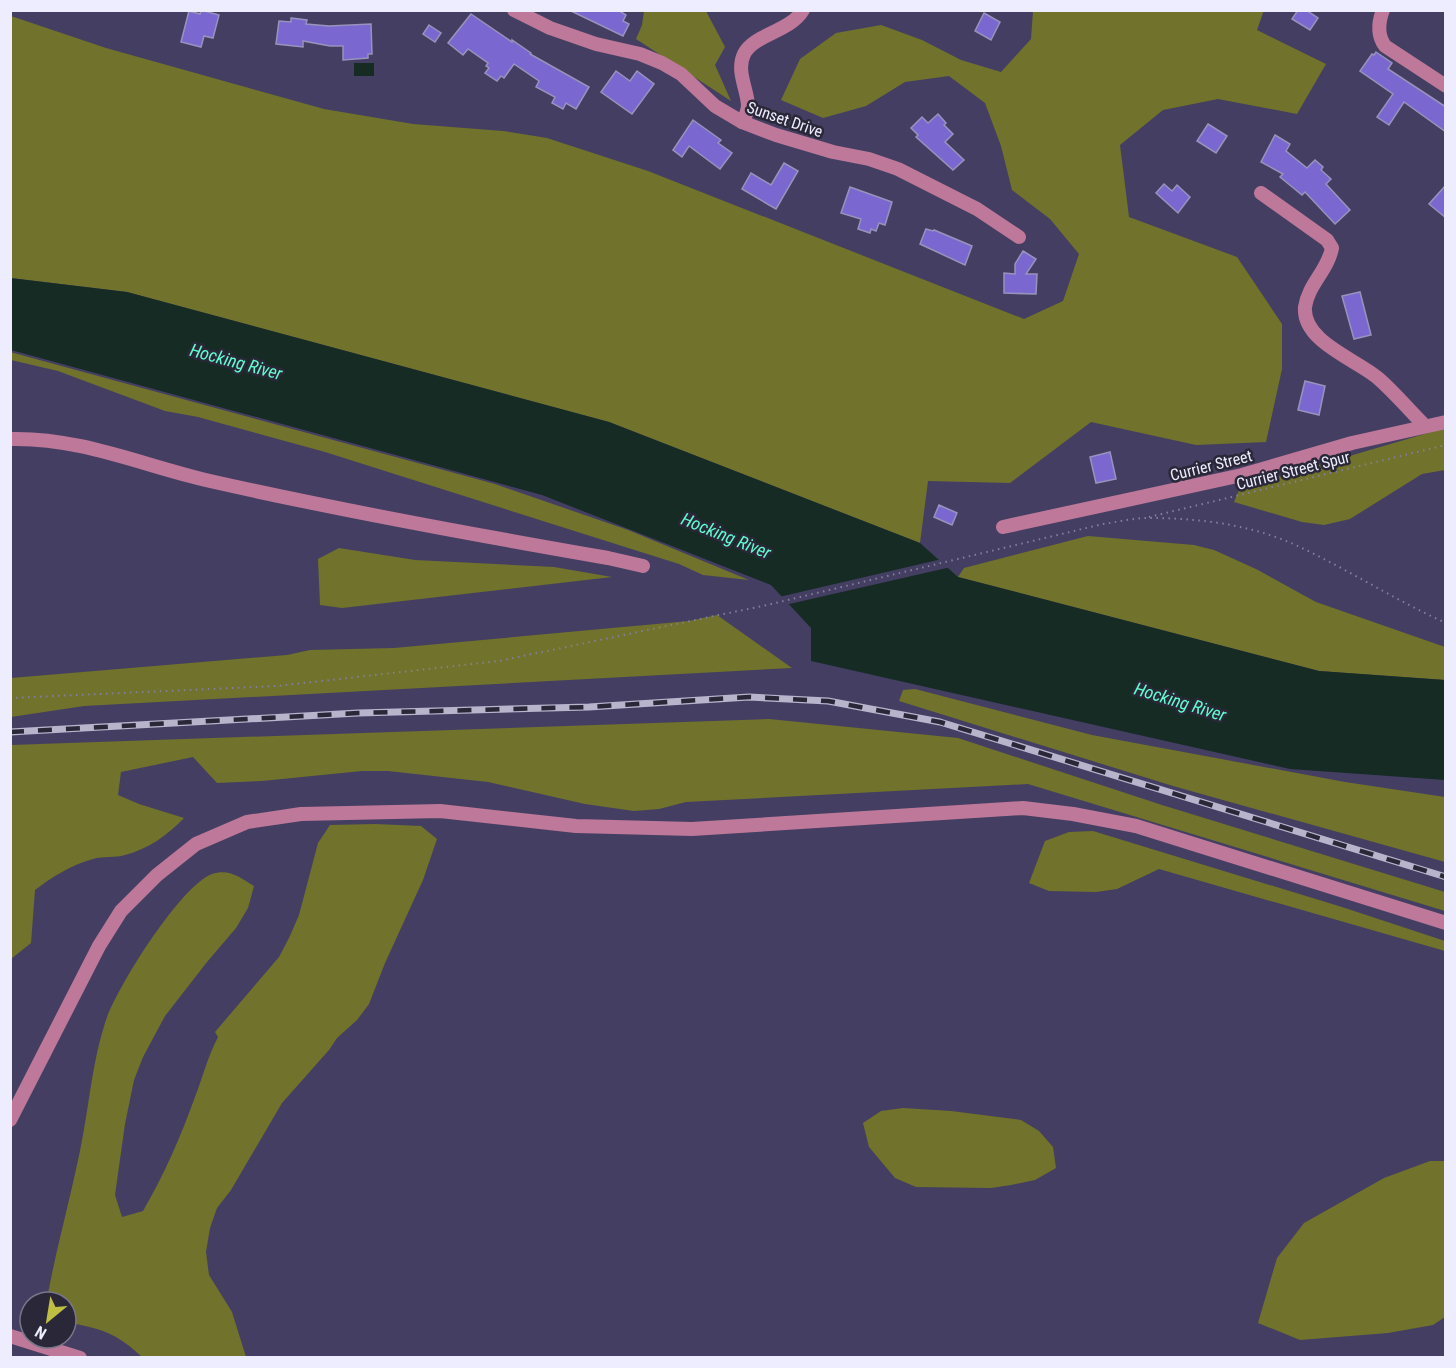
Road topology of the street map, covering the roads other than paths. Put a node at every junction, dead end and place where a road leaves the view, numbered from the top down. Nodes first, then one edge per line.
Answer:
1 (514, 10) edge
2 (803, 10) edge
3 (1383, 10) edge
4 (1446, 86) edge
5 (742, 122) junction
6 (1261, 193) dead end
7 (1019, 237) dead end
8 (1446, 422) edge
9 (1425, 425) junction
10 (10, 439) edge
11 (1003, 527) dead end
12 (643, 566) dead end
13 (1446, 923) edge
14 (10, 1120) edge
15 (10, 1336) edge
16 (80, 1358) edge

1 - 5 street, Sunset Drive
2 - 5 street
3 - 4 street
5 - 7 street, Sunset Drive
6 - 9 street
8 - 9 street, Currier Street
9 - 11 street, Currier Street
10 - 12 street
13 - 14 street
15 - 16 street

